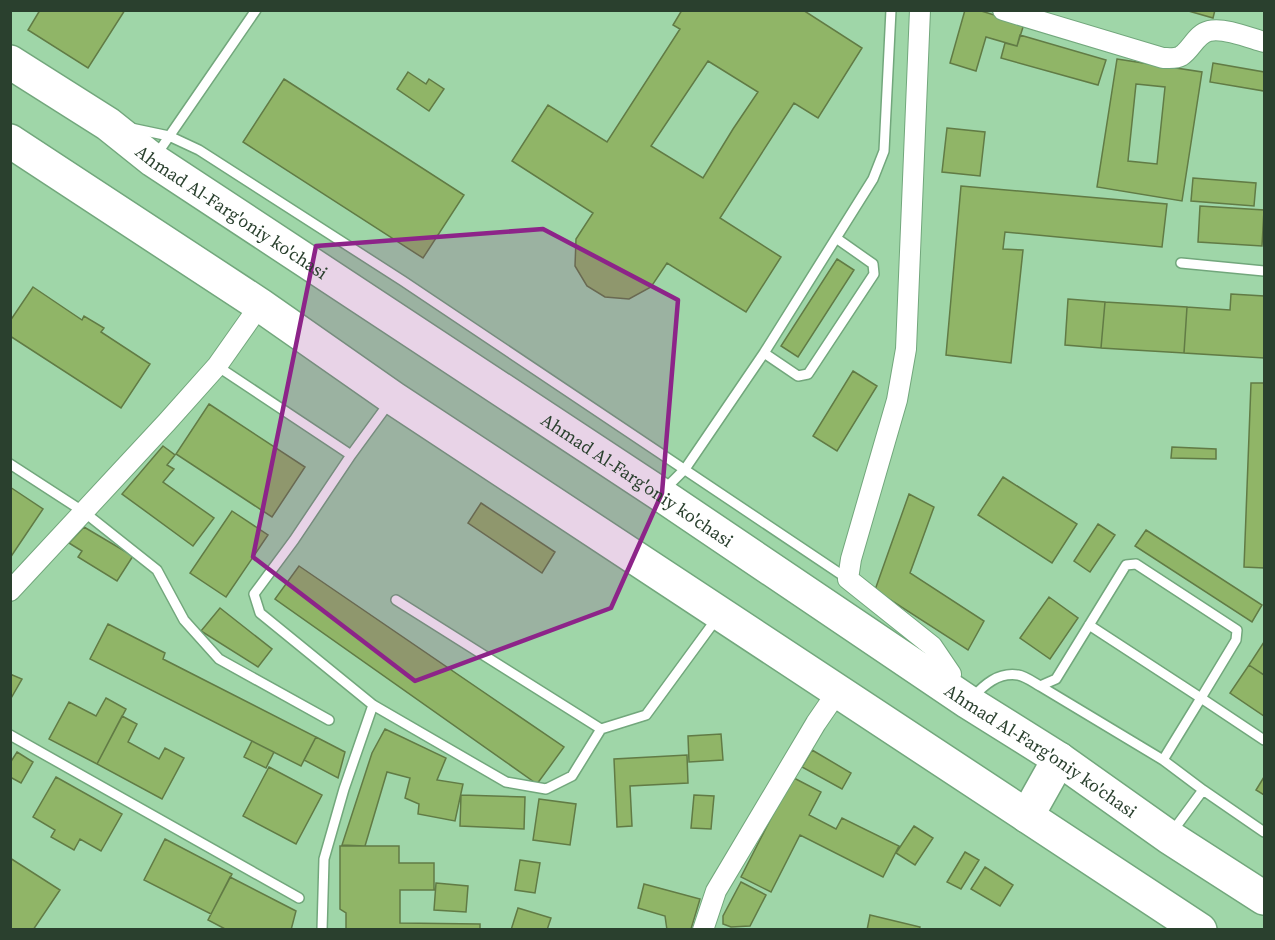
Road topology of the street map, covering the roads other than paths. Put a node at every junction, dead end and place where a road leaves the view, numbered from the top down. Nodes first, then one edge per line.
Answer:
1 (256, 10) edge
2 (891, 10) edge
3 (920, 10) edge
4 (1003, 10) edge
5 (1264, 42) edge
6 (10, 62) edge
7 (10, 141) edge
8 (161, 148) junction
9 (836, 238) junction
10 (1181, 263) dead end
11 (1264, 272) edge
12 (260, 305) junction
13 (764, 353) junction
14 (216, 366) junction
15 (393, 398) junction
16 (351, 455) junction
17 (10, 464) edge
18 (685, 470) junction
19 (660, 494) junction
20 (84, 512) junction
21 (848, 579) junction
22 (10, 591) edge
23 (396, 600) dead end
24 (720, 613) junction
25 (1089, 625) junction
26 (938, 682) junction
27 (1040, 686) junction
28 (838, 691) junction
29 (1201, 698) junction
30 (968, 702) junction
31 (373, 705) junction
32 (329, 720) dead end
33 (601, 729) junction
34 (10, 735) edge
35 (1264, 740) edge
36 (1059, 759) junction
37 (1163, 760) junction
38 (1203, 790) junction
39 (1026, 816) junction
40 (1264, 832) edge
41 (1169, 837) junction
42 (299, 898) dead end
43 (1264, 898) edge
44 (322, 930) edge
45 (703, 930) edge
46 (1200, 930) edge

1 - 8 lane
2 - 9 lane
3 - 21 street
4 - 5 street
6 - 8 highway, Ahmad Al-Farg'oniy ko'chasi
7 - 12 highway
8 - 18 lane
8 - 19 highway, Ahmad Al-Farg'oniy ko'chasi
9 - 13 lane
9 - 13 lane
10 - 11 lane
12 - 14 street
12 - 15 highway
13 - 18 lane
14 - 16 lane
14 - 20 street
15 - 16 lane
15 - 24 highway
16 - 31 lane
17 - 20 lane
18 - 19 lane
18 - 21 lane
19 - 26 highway, Ahmad Al-Farg'oniy ko'chasi
20 - 22 street
20 - 32 lane
21 - 26 street
23 - 33 lane
24 - 28 highway
24 - 33 lane
25 - 27 lane
25 - 29 lane
25 - 29 lane
26 - 30 highway, Ahmad Al-Farg'oniy ko'chasi
27 - 30 lane
27 - 37 lane
28 - 39 highway
28 - 45 street
29 - 35 lane
29 - 37 lane
30 - 36 highway, Ahmad Al-Farg'oniy ko'chasi
31 - 33 lane
31 - 44 lane
34 - 42 lane
36 - 39 highway
36 - 41 highway, Ahmad Al-Farg'oniy ko'chasi
37 - 38 lane
38 - 40 lane
38 - 41 lane
39 - 46 highway
41 - 43 highway, Ahmad Al-Farg'oniy ko'chasi

